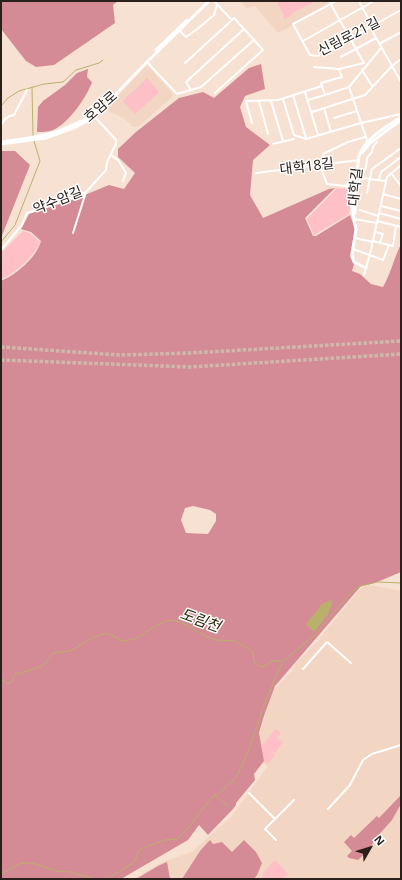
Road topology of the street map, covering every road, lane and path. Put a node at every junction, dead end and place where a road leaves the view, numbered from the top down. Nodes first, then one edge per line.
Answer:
1 (208, 1) edge
2 (214, 1) edge
3 (336, 1) edge
4 (359, 1) edge
5 (374, 1) edge
6 (330, 2) edge
7 (217, 4) junction
8 (363, 8) junction
9 (401, 10) edge
10 (232, 20) junction
11 (340, 20) junction
12 (371, 27) junction
13 (244, 29) junction
14 (180, 31) junction
15 (401, 32) edge
16 (350, 38) junction
17 (376, 38) junction
18 (254, 40) junction
19 (303, 41) junction
20 (379, 44) junction
21 (381, 48) junction
22 (356, 49) junction
23 (340, 58) dead end
24 (401, 59) edge
25 (147, 62) junction
26 (185, 63) dead end
27 (364, 63) junction
28 (366, 66) junction
29 (392, 66) junction
30 (314, 67) dead end
31 (339, 69) junction
32 (362, 70) junction
33 (401, 82) edge
34 (322, 86) junction
35 (349, 87) junction
36 (373, 87) junction
37 (27, 90) dead end
38 (191, 90) junction
39 (305, 92) junction
40 (215, 93) dead end
41 (293, 95) junction
42 (325, 95) junction
43 (283, 99) junction
44 (353, 99) junction
45 (308, 100) junction
46 (259, 101) junction
47 (271, 101) junction
48 (324, 108) junction
49 (357, 111) junction
50 (312, 112) junction
51 (94, 116) junction
52 (401, 117) edge
53 (334, 118) dead end
54 (252, 123) dead end
55 (360, 123) junction
56 (1, 126) edge
57 (331, 132) junction
58 (268, 134) dead end
59 (318, 135) junction
60 (365, 137) junction
61 (294, 139) dead end
62 (306, 139) junction
63 (283, 141) junction
64 (377, 142) dead end
65 (1, 143) edge
66 (368, 143) junction
67 (273, 144) dead end
68 (401, 148) edge
69 (111, 155) junction
70 (401, 157) edge
71 (359, 160) junction
72 (401, 165) edge
73 (320, 166) junction
74 (324, 166) junction
75 (256, 173) dead end
76 (391, 173) junction
77 (357, 174) junction
78 (362, 178) junction
79 (371, 178) junction
80 (379, 180) junction
81 (123, 181) dead end
82 (386, 181) junction
83 (356, 184) junction
84 (345, 186) junction
85 (401, 186) edge
86 (86, 192) junction
87 (367, 193) dead end
88 (383, 194) junction
89 (401, 199) edge
90 (380, 206) junction
91 (360, 210) dead end
92 (401, 211) edge
93 (379, 214) junction
94 (355, 219) junction
95 (401, 219) edge
96 (377, 222) junction
97 (396, 226) junction
98 (401, 227) edge
99 (375, 232) junction
100 (73, 233) dead end
101 (356, 238) junction
102 (373, 242) junction
103 (380, 243) junction
104 (389, 245) junction
105 (354, 249) junction
106 (1, 250) edge
107 (370, 254) junction
108 (366, 267) junction
109 (364, 275) dead end
110 (351, 663) dead end
111 (303, 669) dead end
112 (401, 745) edge
113 (248, 793) dead end
114 (294, 800) dead end
115 (328, 809) dead end
116 (275, 819) junction
117 (276, 840) dead end

1 - 14 main road, 호암로
1 - 51 main road
2 - 7 street
3 - 6 street
4 - 8 street
5 - 8 street
6 - 11 street
6 - 19 street
7 - 10 street
7 - 14 street
8 - 11 street
8 - 12 street
9 - 12 street, 신림로21길
10 - 13 street
10 - 26 street
11 - 16 street
11 - 19 street
12 - 16 street, 신림로21길
12 - 17 street
13 - 18 street
13 - 38 street
14 - 25 main road, 호암로
15 - 20 street
16 - 19 street, 신림로21길
16 - 22 street
17 - 20 street
17 - 22 street
18 - 38 street
18 - 40 street
20 - 21 street
21 - 28 street
21 - 29 street
22 - 23 street
22 - 27 street
24 - 29 street
25 - 38 street
25 - 51 main road, 호암로
27 - 28 street
27 - 31 street
28 - 32 street
29 - 33 street
29 - 36 street
30 - 31 street
31 - 34 street
32 - 35 street
32 - 36 street
34 - 39 street
34 - 42 street
35 - 42 street
35 - 44 street
36 - 44 street
37 - 56 street
39 - 41 street
39 - 45 street
41 - 43 street
41 - 62 street
42 - 45 street
43 - 47 street
43 - 62 street
44 - 48 street
44 - 49 street
45 - 50 street
46 - 47 street
46 - 54 street
46 - 58 street
47 - 63 street
48 - 50 street
48 - 57 street
49 - 53 street
49 - 55 street
50 - 59 street
51 - 65 main road
51 - 65 main road, 호암로
51 - 69 street, 약수암길
52 - 55 street
52 - 66 main road, 대학길
55 - 57 street
55 - 60 street
57 - 59 street
59 - 62 street
60 - 66 street
60 - 74 street
61 - 63 street
63 - 67 street
64 - 78 street
66 - 71 main road, 대학길
66 - 77 main road
68 - 79 street
69 - 81 street
69 - 86 street, 약수암길
70 - 80 street
71 - 74 street, 대학18길
71 - 77 main road, 대학길
72 - 76 street
73 - 74 street, 대학18길
73 - 75 street, 대학18길
73 - 84 street
76 - 82 street
76 - 85 street
77 - 83 main road, 대학길
77 - 84 street
78 - 79 street
78 - 83 street
79 - 80 street
79 - 87 street
80 - 82 street
82 - 88 street
83 - 84 street
83 - 94 main road
83 - 94 main road, 대학길
86 - 100 street
86 - 106 street, 약수암길
88 - 89 street
88 - 90 street
90 - 92 street
90 - 93 street
91 - 93 street
93 - 95 street
93 - 96 street
94 - 96 street
94 - 101 main road, 대학길
96 - 97 street
96 - 99 street
97 - 98 street
97 - 104 street
99 - 102 street
99 - 103 street
101 - 102 street
101 - 105 main road, 대학길
102 - 103 street
102 - 107 street
103 - 104 street
104 - 107 street
105 - 107 street
105 - 108 main road
107 - 108 street
108 - 109 street
110 - 111 street
112 - 115 street
113 - 116 street
114 - 116 street
116 - 117 street

